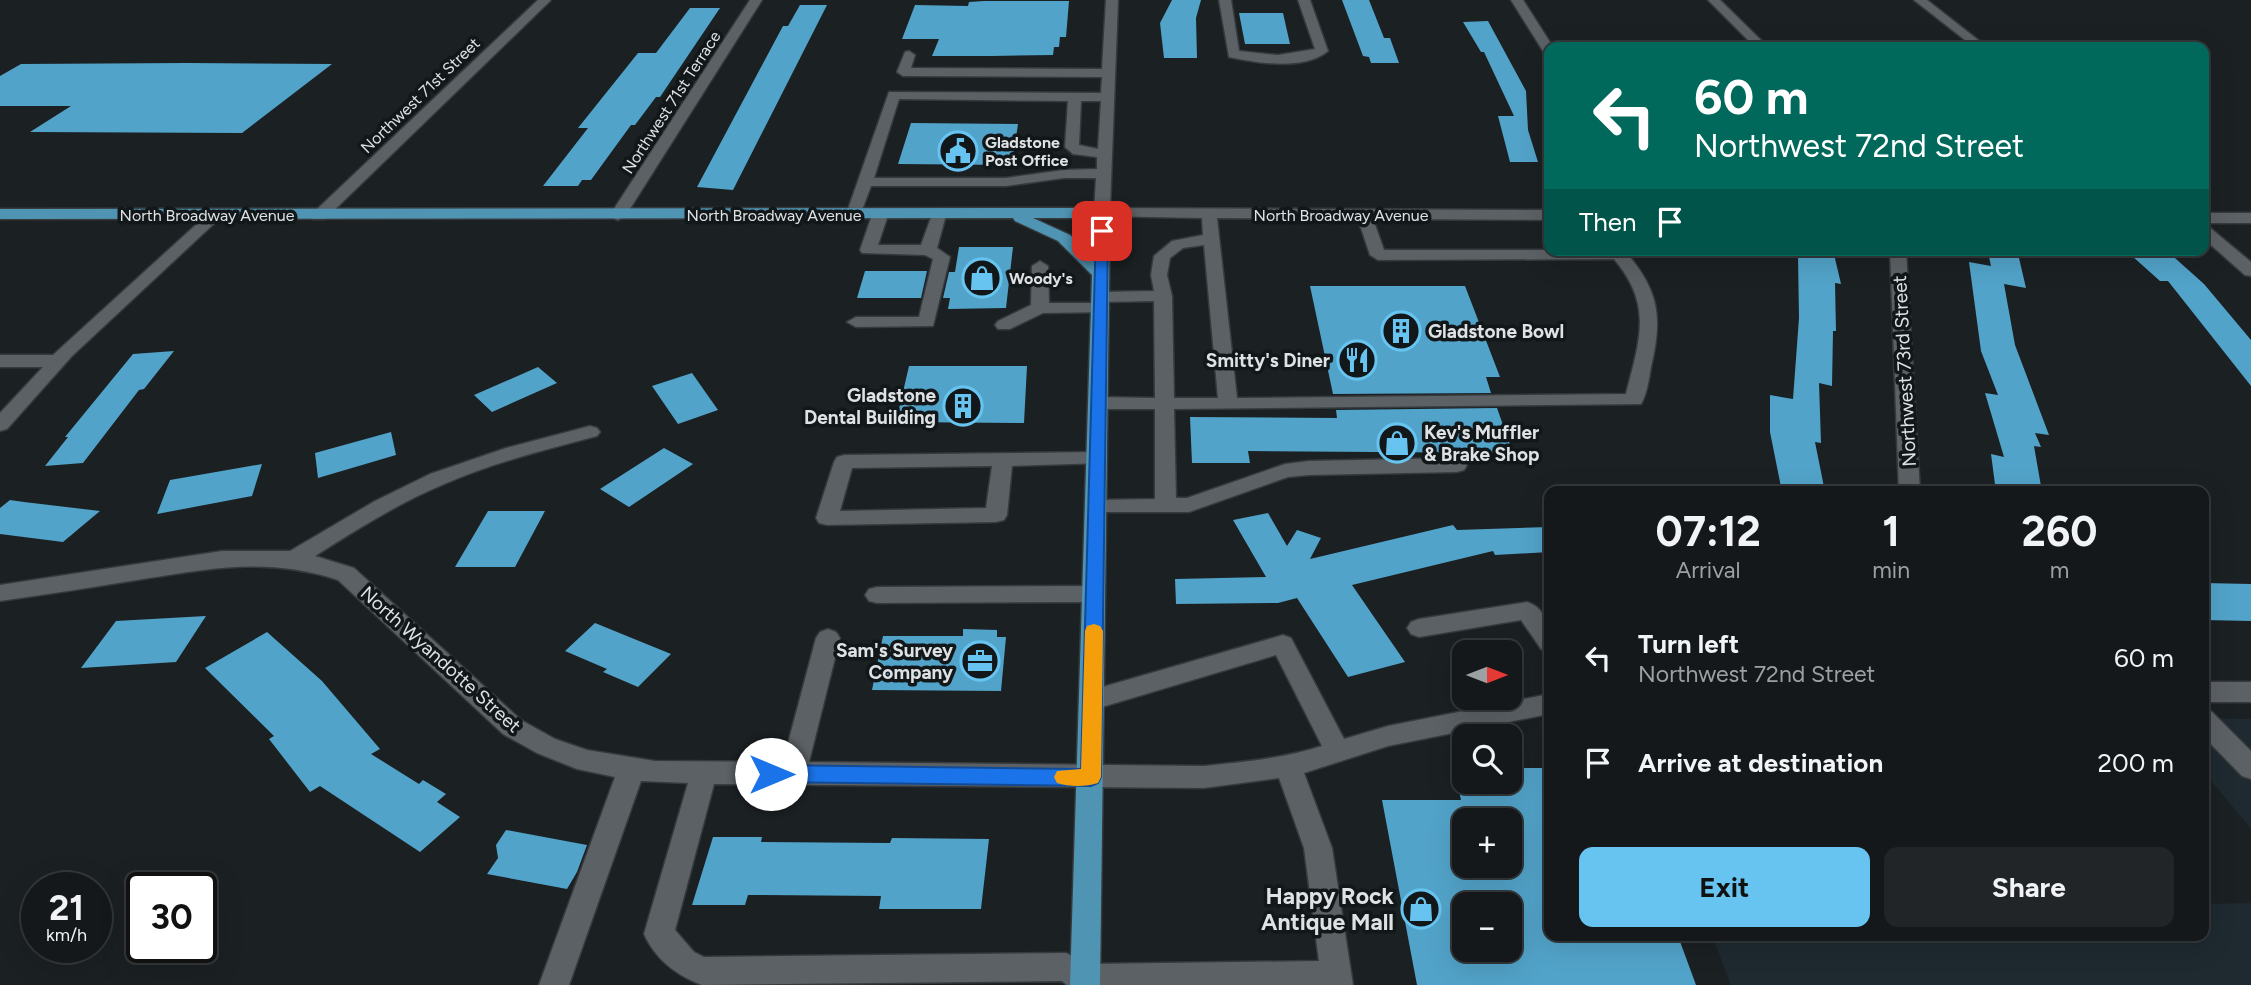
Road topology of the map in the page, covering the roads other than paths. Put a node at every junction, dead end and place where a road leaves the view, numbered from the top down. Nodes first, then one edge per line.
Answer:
1 (545, 0) edge
2 (1112, 0) edge
3 (1225, 0) edge
4 (1304, 0) edge
5 (1517, 0) edge
6 (1714, 0) edge
7 (1920, 0) edge
8 (755, 4) edge
9 (1757, 42) edge
10 (1975, 42) edge
11 (1544, 43) edge
12 (909, 55) dead end
13 (1110, 73) junction
14 (1075, 97) junction
15 (1109, 97) junction
16 (1105, 154) junction
17 (1105, 173) junction
18 (864, 182) junction
19 (0, 214) edge
20 (1102, 214) junction
21 (1209, 214) junction
22 (215, 215) junction
23 (618, 215) junction
24 (854, 215) junction
25 (880, 215) junction
26 (938, 215) junction
27 (1015, 215) junction
28 (1364, 215) junction
29 (1544, 215) edge
30 (319, 216) junction
31 (2209, 218) edge
32 (2251, 218) edge
33 (2209, 235) edge
34 (1211, 239) junction
35 (928, 250) junction
36 (1544, 253) edge
37 (1620, 256) edge
38 (1898, 256) edge
39 (1040, 266) dead end
40 (2251, 271) edge
41 (1101, 274) junction
42 (1163, 296) junction
43 (1101, 303) junction
44 (1040, 308) junction
45 (856, 322) dead end
46 (1004, 325) dead end
47 (0, 361) edge
48 (57, 361) junction
49 (1098, 403) junction
50 (1163, 404) junction
51 (1228, 404) junction
52 (0, 425) edge
53 (590, 432) dead end
54 (1097, 458) junction
55 (1003, 460) junction
56 (1457, 465) dead end
57 (1910, 486) edge
58 (1166, 506) junction
59 (1096, 508) junction
60 (296, 558) junction
61 (0, 593) edge
62 (1094, 594) junction
63 (877, 595) dead end
64 (1419, 628) dead end
65 (1544, 636) edge
66 (828, 638) dead end
67 (2209, 692) edge
68 (2251, 692) edge
69 (1092, 700) junction
70 (1544, 705) edge
71 (2209, 725) edge
72 (1338, 753) junction
73 (1288, 765) junction
74 (2251, 768) edge
75 (631, 770) junction
76 (704, 773) junction
77 (793, 774) junction
78 (1091, 777) junction
79 (806, 977) edge
80 (1337, 980) edge
81 (1085, 982) edge
82 (554, 985) edge

1 - 30 street, Northwest 71st Street
2 - 13 street
3 - 4 street
5 - 11 street
6 - 9 street
7 - 10 street
8 - 23 street, Northwest 71st Terrace
12 - 13 street
13 - 15 street
14 - 15 street
14 - 16 street
14 - 18 street
15 - 16 street
16 - 17 street
17 - 18 street
17 - 20 street
18 - 24 street
19 - 22 main road, North Broadway Avenue
20 - 21 street, North Broadway Avenue
20 - 27 main road, North Broadway Avenue
20 - 41 main road
21 - 28 street, North Broadway Avenue
21 - 34 street
22 - 30 main road, North Broadway Avenue
22 - 48 street
23 - 24 main road, North Broadway Avenue
23 - 30 main road, North Broadway Avenue
24 - 25 main road, North Broadway Avenue
25 - 26 main road, North Broadway Avenue
25 - 35 street
26 - 27 main road, North Broadway Avenue
26 - 35 street
27 - 41 main road
28 - 29 street, North Broadway Avenue
28 - 36 street
31 - 32 street
33 - 40 street
34 - 42 street
34 - 51 street
35 - 45 street
37 - 51 street
38 - 57 street, Northwest 73rd Street
39 - 44 street
41 - 43 main road
42 - 43 street
42 - 50 street
43 - 44 street
43 - 49 main road
44 - 46 street
47 - 48 street
48 - 52 street
49 - 50 street
49 - 54 main road
50 - 51 street
50 - 58 street
53 - 60 street
54 - 55 street
54 - 59 main road
55 - 55 street
56 - 58 street
58 - 59 street
59 - 62 main road
60 - 61 street, North Wyandotte Street
60 - 75 street, North Wyandotte Street
62 - 63 street
62 - 69 main road
64 - 65 street
66 - 77 street
67 - 68 street
69 - 72 street
69 - 78 main road
70 - 72 street, North Wyandotte Street
71 - 74 street
72 - 73 street, North Wyandotte Street
73 - 78 street, North Wyandotte Street
73 - 80 street
75 - 76 street, North Wyandotte Street
75 - 82 street
76 - 77 street, North Wyandotte Street
76 - 79 street
77 - 78 street, North Wyandotte Street
78 - 81 main road
79 - 81 street
80 - 81 street

